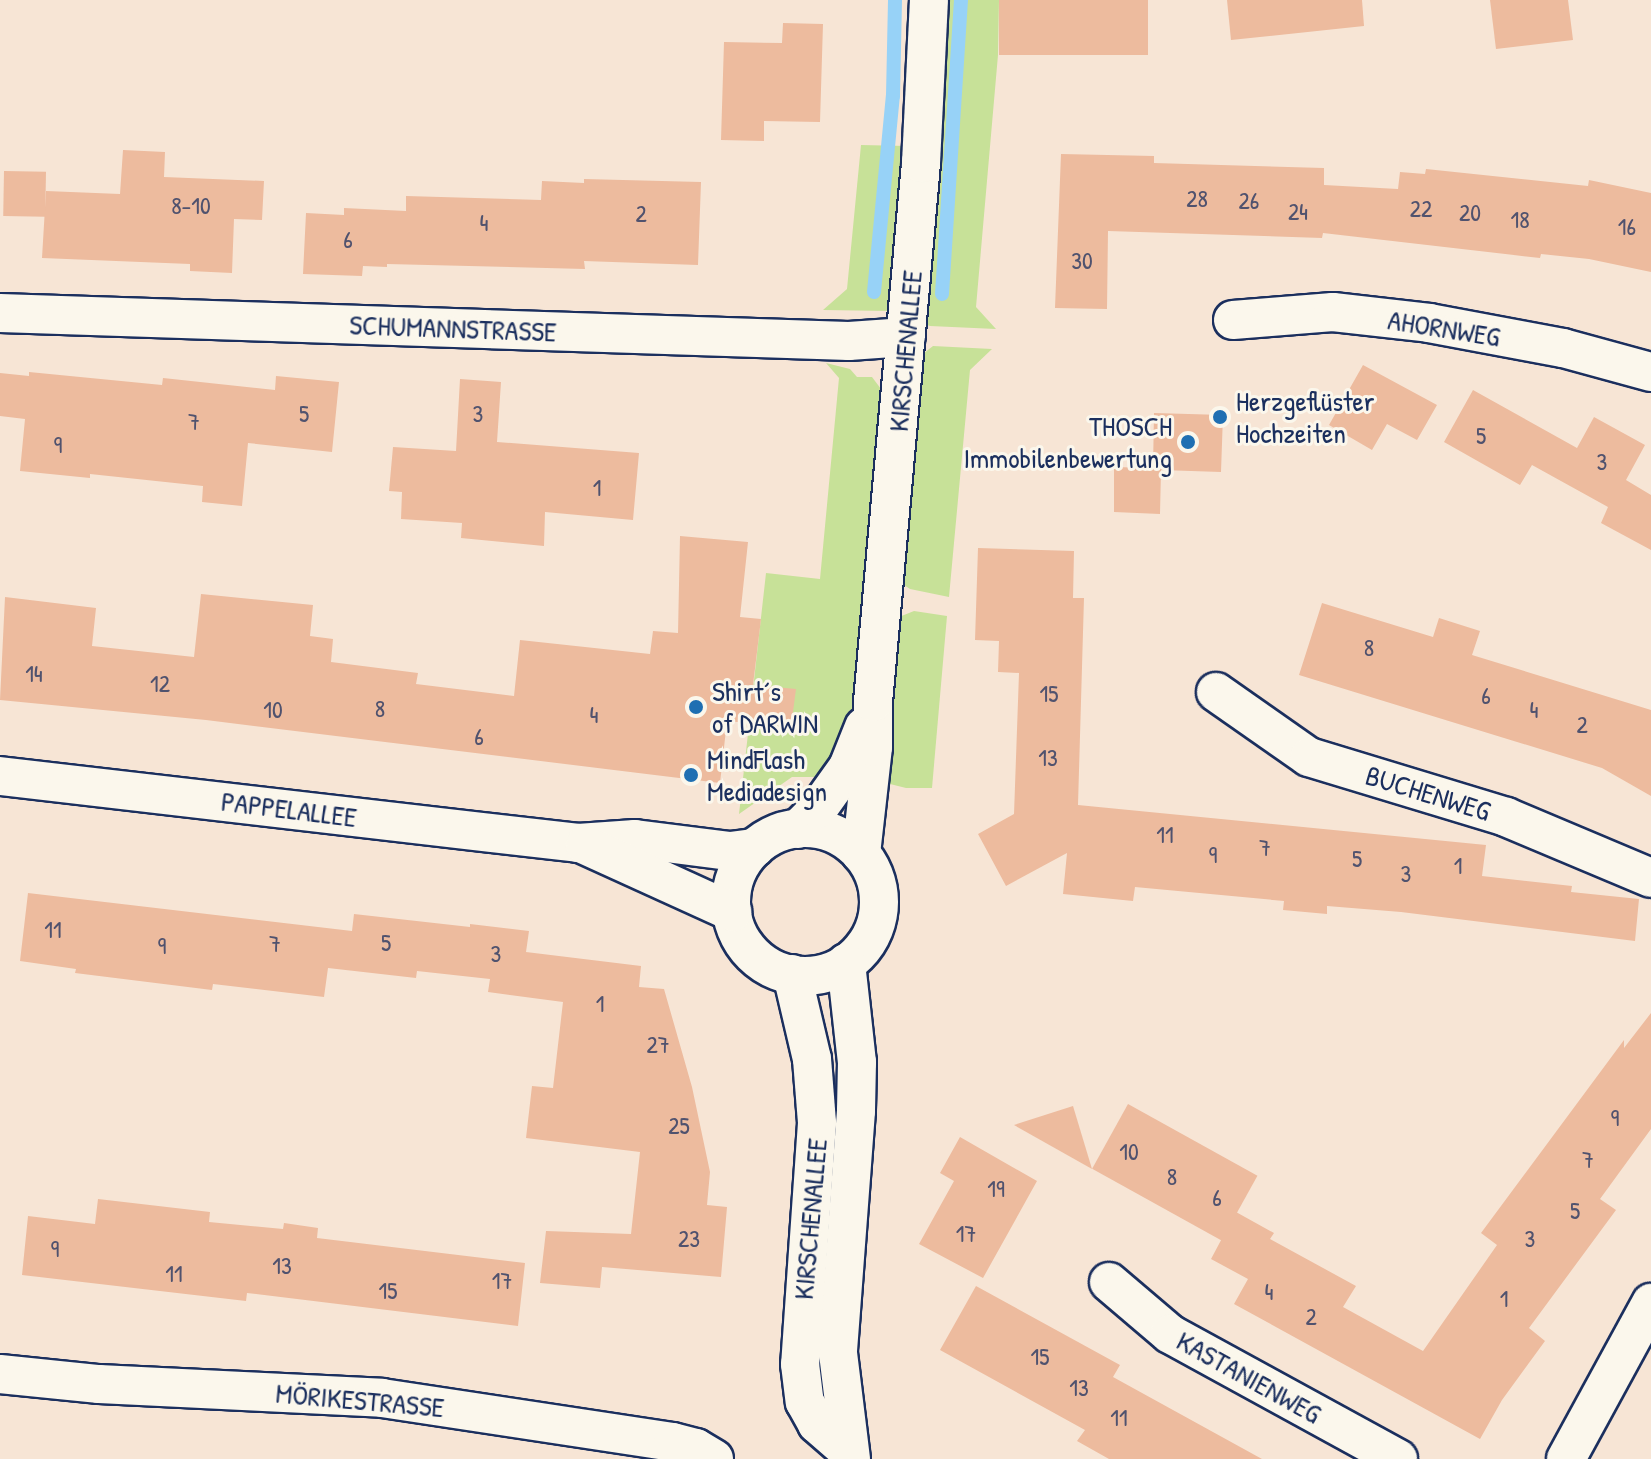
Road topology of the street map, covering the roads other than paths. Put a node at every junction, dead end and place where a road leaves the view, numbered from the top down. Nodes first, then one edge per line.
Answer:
1 (929, 0) edge
2 (0, 313) edge
3 (1233, 320) dead end
4 (906, 337) junction
5 (1651, 372) edge
6 (1216, 692) dead end
7 (873, 702) junction
8 (0, 776) edge
9 (798, 829) junction
10 (578, 843) junction
11 (755, 848) junction
12 (861, 854) junction
13 (1651, 878) edge
14 (732, 912) junction
15 (846, 963) junction
16 (792, 974) junction
17 (1109, 1282) dead end
18 (1651, 1303) edge
19 (0, 1374) edge
20 (839, 1456) edge
21 (714, 1459) edge
22 (1398, 1459) edge
23 (1566, 1459) edge

1 - 4 street, KIRSCHENALLEE
2 - 4 street, SCHUMANNSTRASSE
3 - 5 street, AHORNWEG
4 - 7 street, KIRSCHENALLEE
6 - 13 street, BUCHENWEG
7 - 9 street, KIRSCHENALLEE
7 - 12 street, KIRSCHENALLEE
8 - 10 street, PAPPELALLEE
9 - 11 street
9 - 12 street
10 - 11 street, PAPPELALLEE
10 - 14 street, PAPPELALLEE
11 - 14 street
12 - 15 street
14 - 16 street
15 - 16 street
15 - 20 street, KIRSCHENALLEE
16 - 20 street, KIRSCHENALLEE
17 - 22 street, KASTANIENWEG
18 - 23 street
19 - 21 street, MÖRIKESTRASSE

